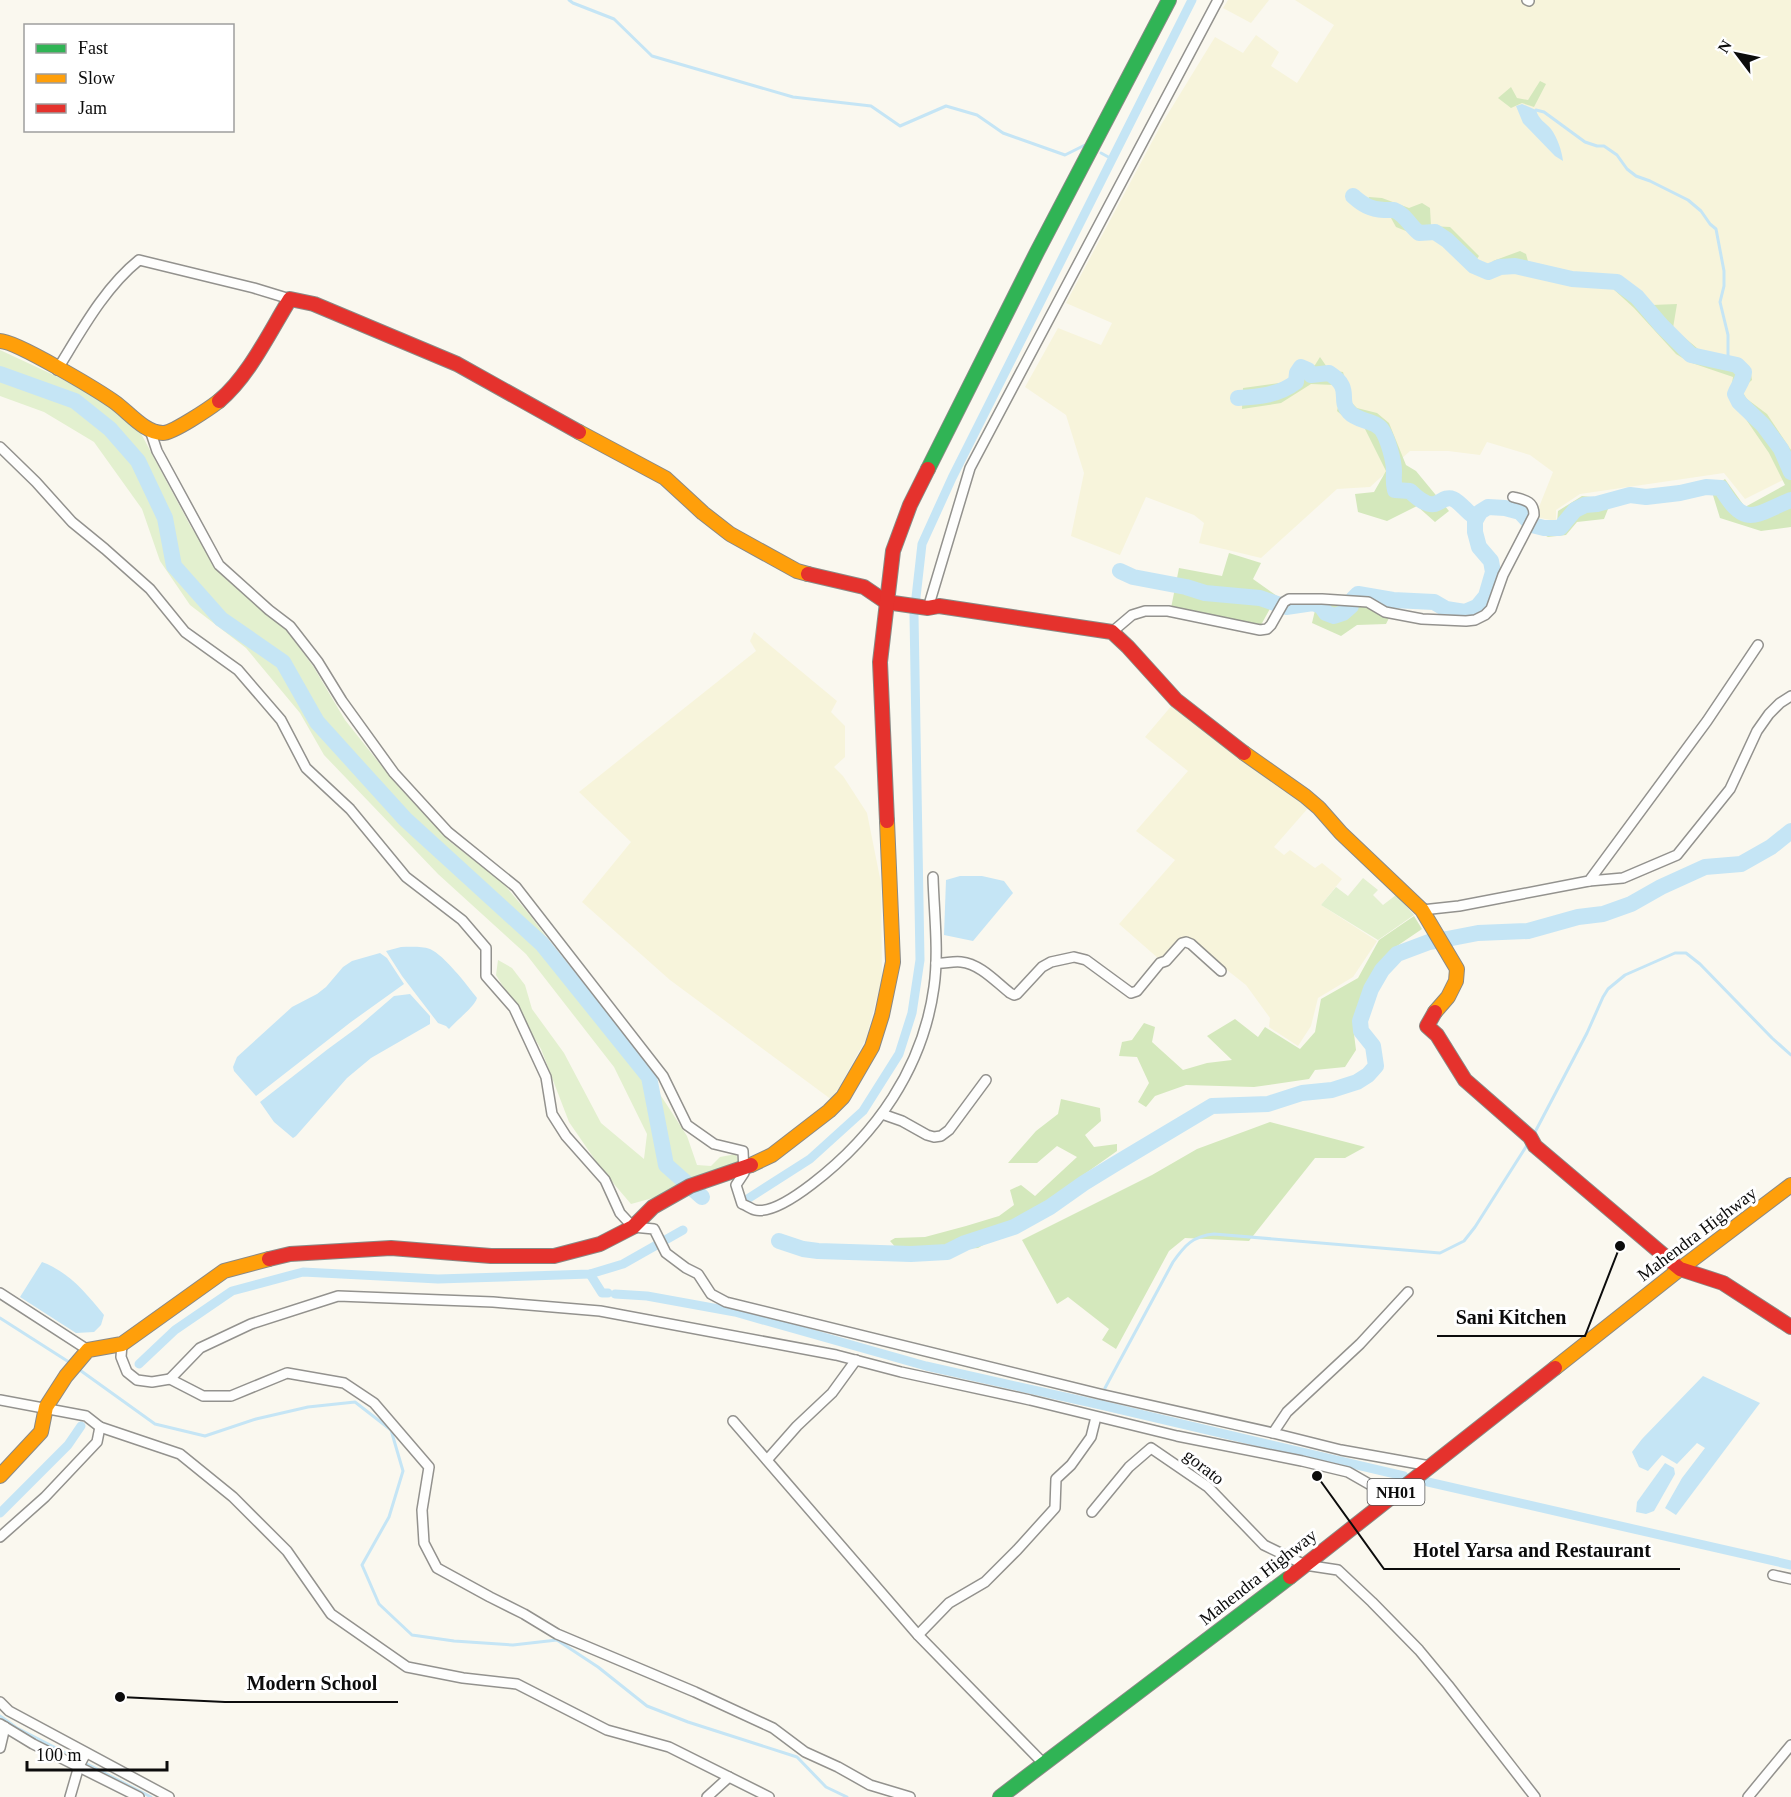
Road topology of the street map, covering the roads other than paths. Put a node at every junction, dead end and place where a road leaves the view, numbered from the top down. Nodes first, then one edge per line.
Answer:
1 (1168, 0) edge
2 (1218, 0) edge
3 (290, 299) junction
4 (0, 341) edge
5 (57, 370) junction
6 (150, 430) junction
7 (0, 447) edge
8 (1513, 497) dead end
9 (890, 602) junction
10 (923, 607) junction
11 (1112, 632) junction
12 (1758, 645) dead end
13 (1791, 696) edge
14 (933, 876) dead end
15 (1589, 881) junction
16 (1422, 911) junction
17 (936, 963) junction
18 (1221, 971) dead end
19 (986, 1080) dead end
20 (882, 1114) junction
21 (744, 1168) junction
22 (1791, 1185) edge
23 (633, 1227) junction
24 (1680, 1269) junction
25 (1408, 1292) dead end
26 (0, 1293) edge
27 (1791, 1327) edge
28 (122, 1344) junction
29 (88, 1350) junction
30 (856, 1360) junction
31 (170, 1379) junction
32 (0, 1400) edge
33 (46, 1407) junction
34 (1096, 1417) junction
35 (733, 1421) dead end
36 (100, 1427) junction
37 (1273, 1433) junction
38 (767, 1460) junction
39 (1430, 1466) junction
40 (0, 1476) edge
41 (1399, 1489) junction
42 (1092, 1512) dead end
43 (0, 1536) edge
44 (1305, 1565) junction
45 (1773, 1575) dead end
46 (1791, 1579) edge
47 (918, 1635) junction
48 (0, 1702) edge
49 (2, 1725) edge
50 (1791, 1745) edge
51 (0, 1748) edge
52 (86, 1753) junction
53 (1043, 1763) junction
54 (79, 1766) junction
55 (729, 1777) junction
56 (70, 1797) edge
57 (139, 1797) edge
58 (169, 1797) edge
59 (707, 1797) edge
60 (769, 1797) edge
61 (910, 1797) edge
62 (1000, 1797) edge
63 (1535, 1797) edge
64 (1748, 1797) edge

1 - 9 main road
2 - 10 street
3 - 5 street
3 - 6 main road
3 - 9 main road
4 - 5 main road
5 - 6 main road
6 - 21 street
7 - 23 street
8 - 11 street
9 - 10 main road
9 - 21 main road
10 - 11 main road
11 - 16 main road
12 - 15 street
13 - 15 street
14 - 17 street
15 - 16 street
16 - 24 main road
17 - 18 street
17 - 20 street
19 - 20 street
20 - 21 street
21 - 23 main road
22 - 24 main road, Mahendra Highway / NH01
23 - 28 main road
23 - 37 street
24 - 27 main road
24 - 39 main road, Mahendra Highway / NH01
25 - 37 street
26 - 29 street
28 - 29 main road
28 - 31 street
29 - 33 main road
30 - 31 street
30 - 34 street
30 - 38 street
31 - 61 street
32 - 33 street
33 - 36 street
33 - 40 main road
34 - 41 street
34 - 47 street
35 - 38 street
36 - 43 street
36 - 55 street
37 - 39 street
38 - 47 street
39 - 41 main road, Mahendra Highway / NH01
41 - 44 main road, Mahendra Highway / NH01
42 - 44 street, gorato
44 - 53 main road, Mahendra Highway / NH01
44 - 63 street
45 - 46 street
47 - 53 street
48 - 52 street
49 - 51 street
49 - 54 street
50 - 64 street
52 - 54 street
52 - 58 street
53 - 62 main road, Mahendra Highway / NH01
54 - 56 street
54 - 57 street
55 - 59 street
55 - 60 street

